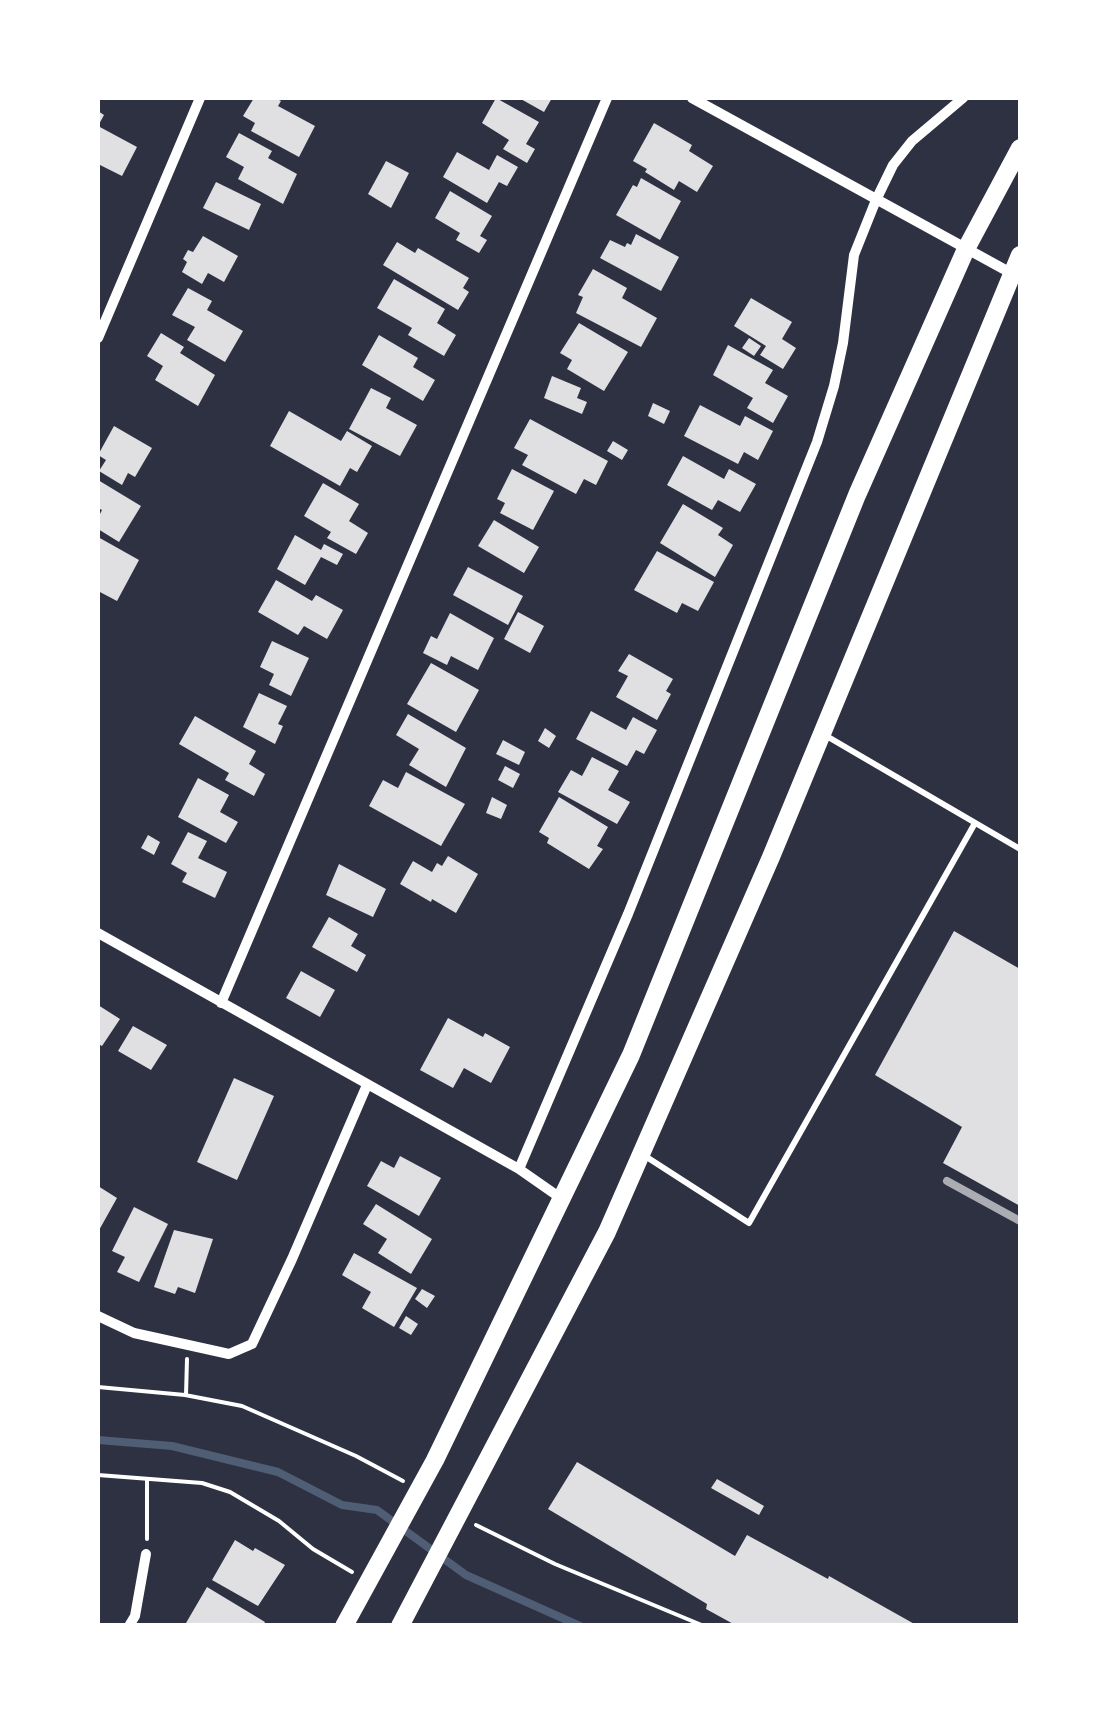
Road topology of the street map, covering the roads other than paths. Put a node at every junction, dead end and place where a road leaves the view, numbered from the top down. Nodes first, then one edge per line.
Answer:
1 (200, 98) edge
2 (607, 98) edge
3 (692, 98) edge
4 (963, 98) edge
5 (1020, 148) edge
6 (876, 200) junction
7 (966, 249) junction
8 (1020, 255) edge
9 (1016, 276) edge
10 (98, 338) edge
11 (822, 734) junction
12 (975, 823) junction
13 (1020, 849) edge
14 (98, 933) edge
15 (222, 1003) junction
16 (366, 1085) junction
17 (641, 1154) junction
18 (519, 1169) junction
19 (562, 1199) junction
20 (98, 1316) edge
21 (146, 1554) road end
22 (129, 1626) edge
23 (344, 1626) edge
24 (400, 1626) edge

1 - 10 street
2 - 15 street
3 - 6 street
4 - 6 street
5 - 7 main road
6 - 7 street
6 - 18 street
7 - 9 street
7 - 19 main road
8 - 9 main road
9 - 11 main road
11 - 12 lane
11 - 17 main road
12 - 13 lane
12 - 17 lane
14 - 15 street
15 - 16 street
16 - 18 street
16 - 20 street
17 - 24 main road
18 - 19 street
19 - 23 main road
21 - 22 street

